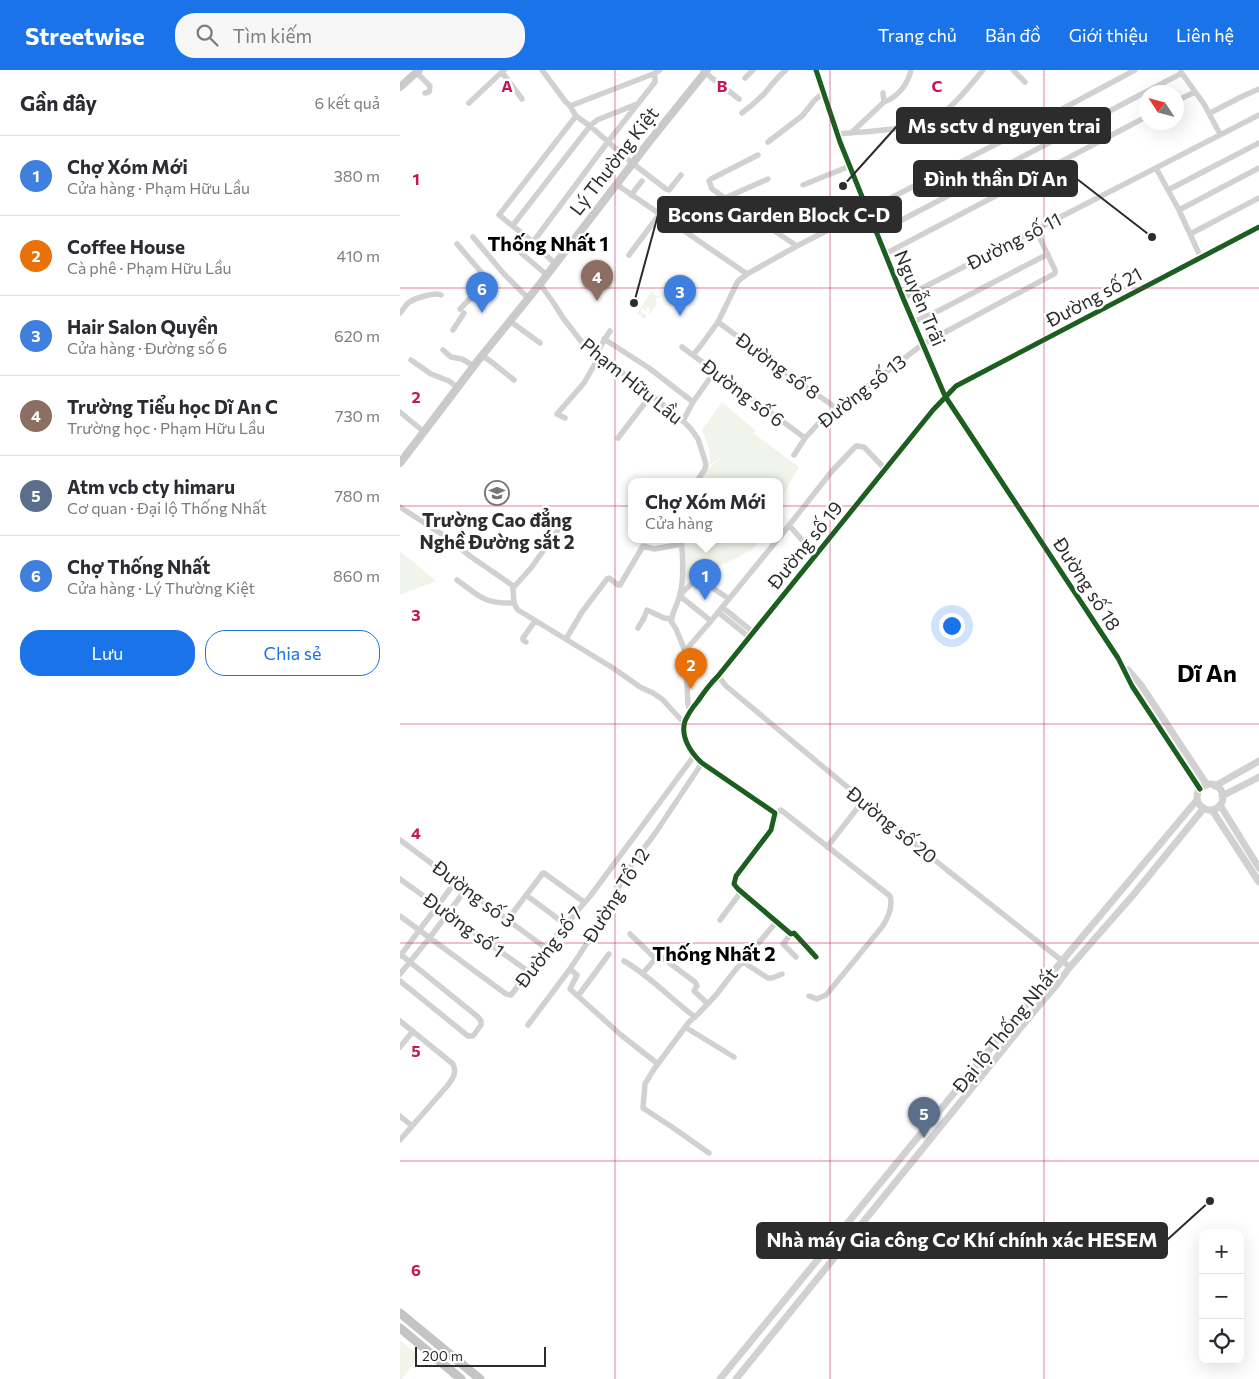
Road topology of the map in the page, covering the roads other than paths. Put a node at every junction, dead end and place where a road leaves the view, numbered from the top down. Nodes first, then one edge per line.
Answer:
1 (542, 70) edge
2 (660, 70) edge
3 (752, 70) edge
4 (786, 70) edge
5 (816, 70) edge
6 (911, 70) edge
7 (983, 70) edge
8 (1013, 70) edge
9 (1135, 70) edge
10 (417, 71) edge
11 (503, 71) edge
12 (705, 71) edge
13 (1181, 72) edge
14 (653, 74) junction
15 (745, 78) dead end
16 (1025, 82) dead end
17 (400, 87) edge
18 (1259, 89) edge
19 (824, 92) junction
20 (1195, 92) junction
21 (425, 93) dead end
22 (883, 93) dead end
23 (1184, 97) edge
24 (522, 99) dead end
25 (739, 99) dead end
26 (884, 102) junction
27 (470, 103) dead end
28 (638, 103) junction
29 (570, 106) junction
30 (742, 113) dead end
31 (1210, 113) junction
32 (1259, 115) edge
33 (576, 116) junction
34 (1139, 121) edge
35 (590, 126) junction
36 (851, 133) junction
37 (837, 134) junction
38 (1220, 134) junction
39 (768, 142) dead end
40 (607, 143) junction
41 (1259, 143) edge
42 (758, 155) dead end
43 (632, 163) junction
44 (850, 166) junction
45 (1156, 168) junction
46 (1259, 168) edge
47 (681, 175) dead end
48 (768, 179) dead end
49 (642, 181) dead end
50 (616, 184) junction
51 (803, 185) dead end
52 (1168, 190) junction
53 (631, 195) junction
54 (725, 198) junction
55 (1259, 198) edge
56 (671, 199) dead end
57 (868, 209) junction
58 (1179, 210) junction
59 (659, 214) junction
60 (513, 225) junction
61 (1259, 227) edge
62 (1036, 230) junction
63 (877, 233) junction
64 (1190, 234) junction
65 (472, 237) dead end
66 (533, 242) junction
67 (456, 244) dead end
68 (797, 246) junction
69 (521, 253) dead end
70 (885, 254) junction
71 (1048, 254) junction
72 (629, 255) dead end
73 (1201, 258) junction
74 (555, 264) junction
75 (746, 274) junction
76 (547, 275) junction
77 (540, 284) junction
78 (441, 295) dead end
79 (528, 298) junction
80 (903, 298) junction
81 (400, 313) edge
82 (510, 321) junction
83 (718, 322) junction
84 (914, 322) junction
85 (453, 330) dead end
86 (610, 330) dead end
87 (604, 338) junction
88 (540, 343) dead end
89 (924, 344) junction
90 (682, 347) dead end
91 (443, 350) dead end
92 (598, 353) junction
93 (693, 355) junction
94 (482, 356) junction
95 (411, 360) dead end
96 (474, 366) junction
97 (715, 371) junction
98 (514, 380) dead end
99 (458, 387) junction
100 (652, 395) junction
101 (945, 396) junction
102 (693, 402) junction
103 (838, 409) junction
104 (400, 412) edge
105 (565, 418) dead end
106 (682, 421) junction
107 (424, 432) junction
108 (618, 438) dead end
109 (805, 438) junction
110 (794, 454) dead end
111 (400, 463) edge
112 (886, 470) junction
113 (699, 478) edge
114 (400, 508) edge
115 (789, 525) junction
116 (558, 530) dead end
117 (783, 532) edge
118 (802, 540) dead end
119 (674, 543) edge
120 (681, 543) edge
121 (774, 543) edge
122 (457, 580) dead end
123 (513, 588) junction
124 (680, 595) junction
125 (729, 599) junction
126 (513, 603) junction
127 (720, 610) junction
128 (672, 619) junction
129 (535, 621) junction
130 (711, 621) junction
131 (638, 628) dead end
132 (751, 635) junction
133 (566, 639) junction
134 (526, 642) dead end
135 (685, 651) junction
136 (1122, 664) junction
137 (718, 676) junction
138 (690, 712) junction
139 (684, 724) junction
140 (1173, 732) junction
141 (1165, 736) junction
142 (694, 756) junction
143 (1259, 761) edge
144 (702, 763) junction
145 (1259, 777) edge
146 (1207, 785) junction
147 (1216, 786) junction
148 (1200, 789) junction
149 (1222, 796) junction
150 (1197, 800) junction
151 (863, 801) junction
152 (1220, 806) junction
153 (1204, 808) junction
154 (1212, 810) junction
155 (775, 813) junction
156 (400, 840) edge
157 (826, 847) junction
158 (1259, 868) edge
159 (400, 879) edge
160 (456, 881) junction
161 (1259, 882) edge
162 (466, 889) junction
163 (741, 892) junction
164 (526, 895) junction
165 (584, 902) junction
166 (439, 906) junction
167 (448, 913) junction
168 (400, 916) edge
169 (508, 920) junction
170 (720, 920) dead end
171 (776, 920) junction
172 (566, 924) junction
173 (420, 930) junction
174 (630, 934) dead end
175 (792, 934) junction
176 (430, 938) junction
177 (547, 949) junction
178 (609, 954) dead end
179 (400, 955) edge
180 (796, 957) dead end
181 (816, 957) dead end
182 (656, 958) junction
183 (624, 961) dead end
184 (1062, 961) junction
185 (410, 962) junction
186 (742, 962) junction
187 (1070, 967) junction
188 (570, 969) junction
189 (529, 972) junction
190 (400, 974) edge
191 (643, 974) junction
192 (782, 974) dead end
193 (400, 981) edge
194 (578, 996) junction
195 (809, 996) dead end
196 (708, 1004) junction
197 (695, 1017) junction
198 (400, 1021) edge
199 (1011, 1023) junction
200 (528, 1025) dead end
201 (685, 1027) junction
202 (1019, 1030) junction
203 (413, 1032) junction
204 (400, 1047) edge
205 (734, 1057) dead end
206 (658, 1064) junction
207 (400, 1116) edge
208 (412, 1126) junction
209 (400, 1140) edge
210 (709, 1153) dead end
211 (795, 1287) junction
212 (804, 1296) junction
213 (400, 1314) edge
214 (400, 1328) edge
215 (461, 1379) edge
216 (480, 1379) edge
217 (720, 1379) edge
218 (736, 1379) edge

1 - 29 street
2 - 14 street
3 - 15 street
4 - 30 street
5 - 19 street, Nguyễn Trãi
6 - 26 street
7 - 36 street
8 - 16 street
9 - 57 street
10 - 17 main road
10 - 21 street
11 - 24 street
11 - 27 street
12 - 25 street
12 - 43 main road, Lý Thường Kiệt
13 - 20 street
13 - 63 street
14 - 28 street
14 - 29 street
18 - 31 street
19 - 37 street, Nguyễn Trãi
19 - 39 street
20 - 23 street
20 - 31 street
22 - 26 street
26 - 36 street
28 - 35 street
28 - 40 street
29 - 33 street
31 - 38 street
32 - 38 street, Đường số 11
33 - 35 street
33 - 60 street
34 - 70 street
35 - 40 street
35 - 60 street
36 - 37 street
37 - 44 street, Nguyễn Trãi
38 - 45 street, Đường số 11
40 - 43 street
40 - 66 street
41 - 52 street
42 - 54 street
43 - 47 street
43 - 50 main road, Lý Thường Kiệt
44 - 51 street
44 - 57 street, Nguyễn Trãi
45 - 52 street
45 - 62 street, Đường số 11
46 - 58 street
48 - 54 street
49 - 53 street
50 - 53 street
50 - 74 main road, Lý Thường Kiệt
52 - 58 street
53 - 59 street
54 - 68 street
55 - 64 street
56 - 59 street
57 - 63 street, Nguyễn Trãi
57 - 68 street
58 - 64 street
59 - 72 street
59 - 75 street
60 - 66 street
61 - 73 street, Đường số 21
62 - 71 street, Đường số 13
62 - 80 street, Đường số 11
63 - 70 street, Nguyễn Trãi
64 - 73 street
65 - 79 street
66 - 74 street
67 - 85 street
68 - 75 street
69 - 76 street
70 - 80 street, Nguyễn Trãi
71 - 84 street
71 - 89 street, Đường số 13
73 - 101 street, Đường số 21
74 - 76 main road, Lý Thường Kiệt
75 - 83 street
76 - 77 main road, Lý Thường Kiệt
77 - 79 main road, Lý Thường Kiệt
77 - 92 street, Phạm Hữu Lầu
78 - 81 street
79 - 82 main road, Lý Thường Kiệt
80 - 84 street, Nguyễn Trãi
82 - 88 street
82 - 94 main road, Lý Thường Kiệt
83 - 93 street
83 - 103 street, Đường số 8
84 - 89 street, Nguyễn Trãi
86 - 87 street
87 - 92 street
87 - 102 street
89 - 101 street, Nguyễn Trãi
89 - 103 street, Đường số 13
90 - 93 street, Đường số 6
91 - 96 street
92 - 100 street, Phạm Hữu Lầu
92 - 105 street
93 - 97 street, Đường số 6
94 - 96 main road, Lý Thường Kiệt
94 - 98 street
95 - 99 street
96 - 99 main road, Lý Thường Kiệt
97 - 102 street
97 - 109 street, Đường số 6
99 - 107 main road, Lý Thường Kiệt
100 - 106 street, Phạm Hữu Lầu
100 - 108 street
101 - 112 street, Đường số 19
101 - 136 street, Đường số 18
102 - 106 street
103 - 109 street, Đường số 13
104 - 107 street
106 - 113 street, Phạm Hữu Lầu
107 - 111 main road, Lý Thường Kiệt
109 - 110 street, Đường số 13
112 - 115 street
112 - 132 street, Đường số 19
114 - 123 street
115 - 117 street
115 - 118 street
116 - 123 street
119 - 133 street
120 - 124 street
121 - 125 street
122 - 126 street
123 - 126 street
124 - 125 street
124 - 128 street
124 - 130 street
125 - 127 street
126 - 129 street
127 - 130 street
127 - 132 street
128 - 131 street
128 - 135 street
129 - 133 street
129 - 134 street
130 - 135 street
132 - 137 street, Đường số 19
133 - 139 street
135 - 138 street
136 - 140 street, Đường số 18
136 - 141 street, Đường số 18
137 - 138 street, Đường số 19
137 - 151 street, Đường số 20
138 - 139 street, Đường số 19
139 - 142 street
140 - 141 street
140 - 146 street, Đường số 18
141 - 148 street, Đường số 18
142 - 144 street
142 - 165 street, Đường số 7
143 - 147 street
144 - 155 street
144 - 188 street, Đường Tổ 12
145 - 149 street
146 - 147 street
146 - 148 street
147 - 149 street
148 - 150 street
149 - 152 street
150 - 153 street
150 - 184 street, Đại lộ Thống Nhất
151 - 157 street
151 - 184 street, Đường số 20
152 - 154 street
152 - 158 street
153 - 154 street
153 - 187 street, Đại lộ Thống Nhất
154 - 161 street
155 - 157 street
155 - 163 street
156 - 160 street, Đường số 3
157 - 195 street
159 - 166 street, Đường số 1
160 - 162 street, Đường số 3
160 - 166 street
162 - 167 street
162 - 169 street, Đường số 3
163 - 170 street
163 - 171 street
164 - 165 street
164 - 169 street
164 - 172 street
165 - 172 street, Đường số 7
166 - 167 street, Đường số 1
166 - 173 street
167 - 176 street
167 - 189 street, Đường số 1
168 - 173 street
169 - 177 street, Đường số 3
171 - 175 street
171 - 186 street
172 - 177 street, Đường số 7
173 - 176 street
173 - 179 street
174 - 182 street
175 - 180 street
175 - 181 street
176 - 185 street
176 - 189 street, Đường số 7
177 - 189 street, Đường số 7
178 - 194 street
179 - 185 street
182 - 191 street
182 - 196 street
183 - 191 street
184 - 187 street, Đường số 20
184 - 199 street, Đại lộ Thống Nhất
185 - 190 street
185 - 193 street
186 - 192 street
186 - 196 street
187 - 202 street, Đại lộ Thống Nhất
188 - 194 street
188 - 200 street, Đường Tổ 12
191 - 197 street
194 - 206 street
196 - 197 street
197 - 201 street
198 - 203 street
199 - 202 street
199 - 211 street, Đại lộ Thống Nhất
201 - 205 street
201 - 206 street
202 - 212 street, Đại lộ Thống Nhất
203 - 204 street
203 - 208 street
206 - 210 street
207 - 208 street
208 - 209 street
211 - 212 street
211 - 217 street, Đại lộ Thống Nhất
212 - 218 street, Đại lộ Thống Nhất
213 - 216 main road
214 - 215 main road

